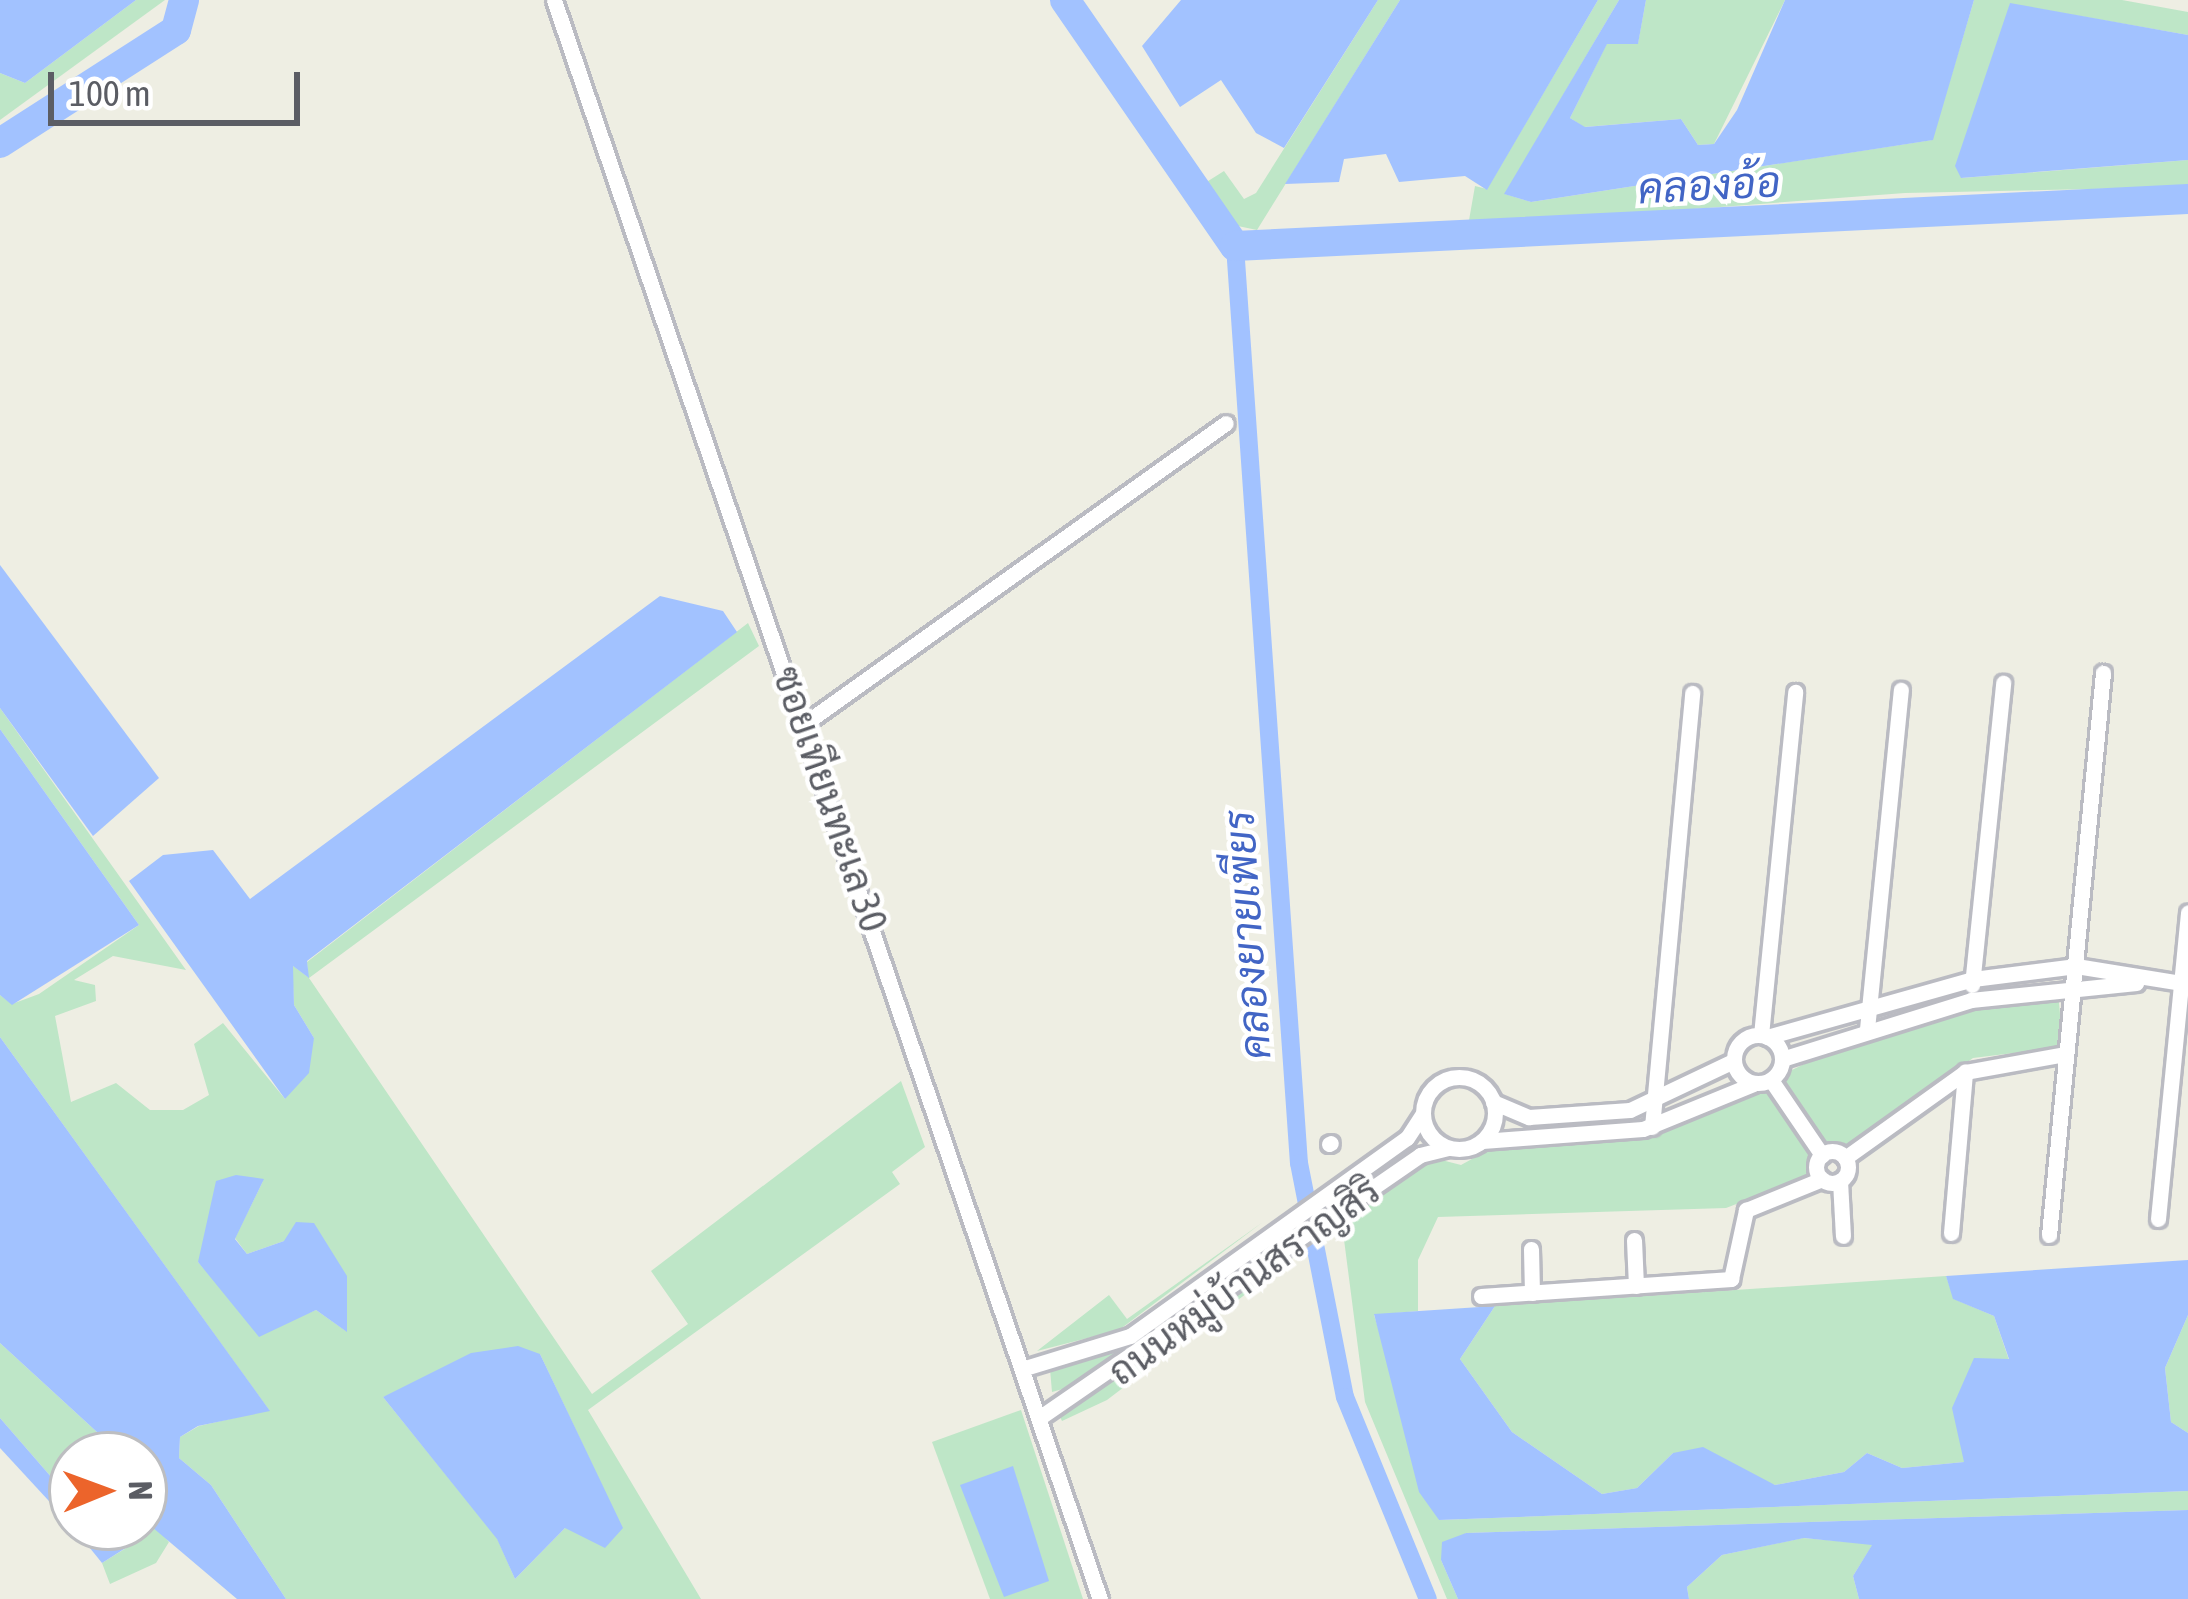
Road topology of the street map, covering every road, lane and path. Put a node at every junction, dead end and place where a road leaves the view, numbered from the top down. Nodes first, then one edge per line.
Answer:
1 (554, 0) edge
2 (1226, 423) dead end
3 (2104, 673) dead end
4 (2003, 683) dead end
5 (1900, 689) dead end
6 (1795, 692) dead end
7 (1692, 693) dead end
8 (804, 724) junction
9 (2188, 912) edge
10 (2075, 975) junction
11 (1973, 979) junction
12 (2181, 983) junction
13 (1971, 1000) junction
14 (1870, 1002) junction
15 (1868, 1029) junction
16 (1764, 1036) junction
17 (2065, 1054) junction
18 (1782, 1059) junction
19 (1733, 1061) junction
20 (1965, 1072) junction
21 (1771, 1080) junction
22 (1753, 1084) junction
23 (1493, 1102) junction
24 (1653, 1104) junction
25 (1422, 1115) junction
26 (1652, 1126) junction
27 (1482, 1141) junction
28 (1448, 1148) junction
29 (1822, 1156) junction
30 (1845, 1158) junction
31 (1822, 1179) junction
32 (1840, 1181) junction
33 (2158, 1219) dead end
34 (1952, 1233) dead end
35 (2049, 1235) dead end
36 (1843, 1236) dead end
37 (1634, 1240) dead end
38 (1531, 1249) dead end
39 (1220, 1270) junction
40 (1636, 1286) junction
41 (1234, 1289) junction
42 (1532, 1293) junction
43 (1481, 1296) dead end
44 (1115, 1341) junction
45 (1133, 1361) junction
46 (1022, 1369) junction
47 (1039, 1418) junction
48 (1100, 1599) edge

1 - 8 street, ซอยเทียนทะเล 30
2 - 8 street
3 - 10 street
4 - 11 street
5 - 14 street
6 - 16 street
7 - 24 street
8 - 46 street, ซอยเทียนทะเล 30
9 - 12 street
10 - 11 street
10 - 12 street
10 - 13 street
10 - 17 street
11 - 13 street
11 - 14 street
12 - 33 street
13 - 15 street
14 - 15 street
14 - 16 street
15 - 18 street
16 - 18 street
16 - 19 street
17 - 20 street
17 - 35 street
18 - 21 street
19 - 22 street
19 - 24 street
20 - 30 street
20 - 34 street
21 - 22 street
21 - 29 street
22 - 26 street
23 - 24 street
23 - 25 street
23 - 27 street
24 - 26 street
25 - 28 street
25 - 39 street, ถนนหมู่บ้านสราญสิริ
26 - 27 street
27 - 28 street
28 - 41 street, ถนนหมู่บ้านสราญสิริ
29 - 30 street
29 - 31 street
30 - 32 street
31 - 32 street
31 - 40 street
32 - 36 street
37 - 40 street
38 - 42 street
39 - 41 street
39 - 44 street, ถนนหมู่บ้านสราญสิริ
40 - 42 street
41 - 45 street, ถนนหมู่บ้านสราญสิริ
42 - 43 street
44 - 45 street
44 - 46 street, ถนนหมู่บ้านสราญสิริ
45 - 47 street, ถนนหมู่บ้านสราญสิริ
46 - 47 street, ซอยเทียนทะเล 30
47 - 48 street, ซอยเทียนทะเล 30

